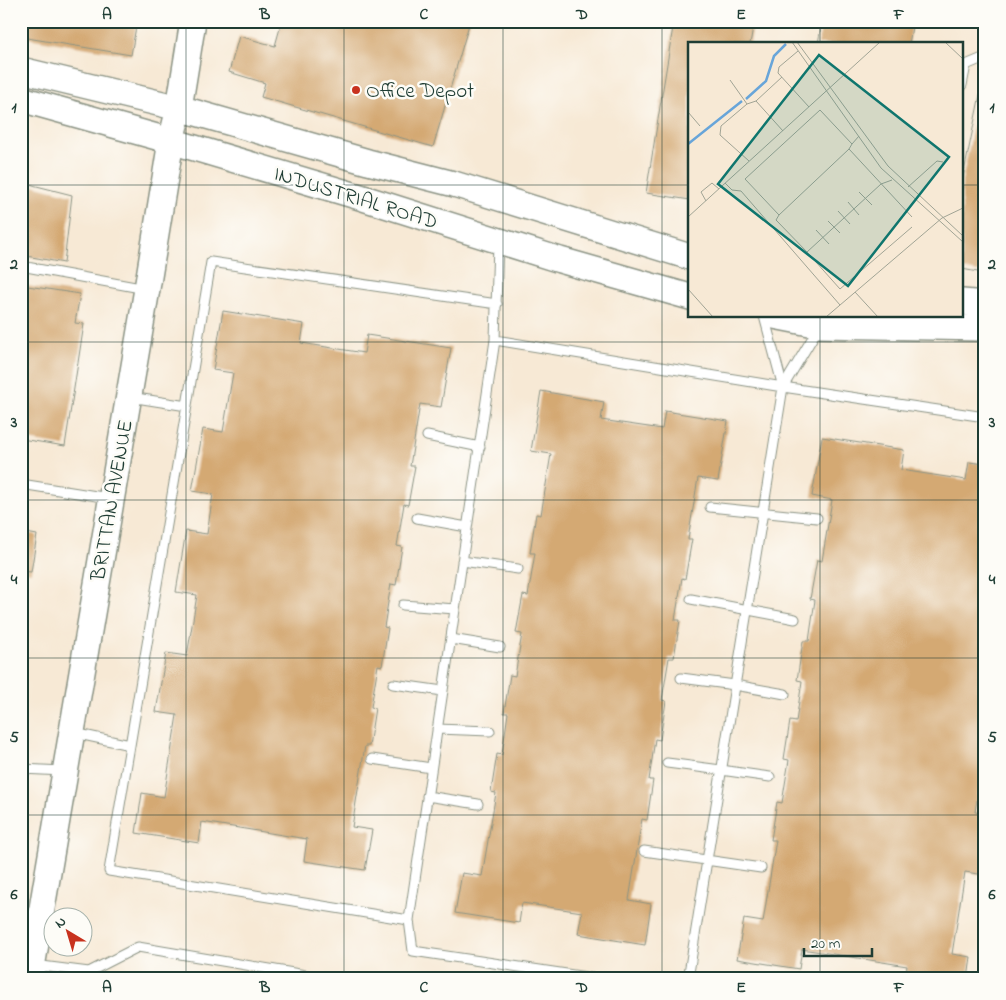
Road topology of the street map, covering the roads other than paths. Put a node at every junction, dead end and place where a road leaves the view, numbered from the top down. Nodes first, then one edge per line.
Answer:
1 (193, 21) edge
2 (985, 57) edge
3 (21, 70) edge
4 (964, 75) edge
5 (21, 99) edge
6 (179, 108) junction
7 (171, 141) junction
8 (498, 241) junction
9 (688, 256) edge
10 (21, 266) edge
11 (147, 289) junction
12 (688, 296) edge
13 (964, 302) edge
14 (496, 304) junction
15 (985, 304) edge
16 (765, 318) edge
17 (784, 318) edge
18 (820, 325) junction
19 (985, 328) edge
20 (495, 340) junction
21 (783, 387) junction
22 (129, 397) junction
23 (186, 406) junction
24 (985, 417) edge
25 (427, 436) dead end
26 (480, 447) junction
27 (21, 484) edge
28 (112, 499) junction
29 (710, 507) dead end
30 (763, 512) junction
31 (417, 518) dead end
32 (817, 518) dead end
33 (467, 527) junction
34 (462, 561) junction
35 (518, 569) dead end
36 (691, 599) dead end
37 (403, 605) dead end
38 (455, 609) junction
39 (747, 611) junction
40 (795, 619) dead end
41 (451, 639) junction
42 (500, 647) dead end
43 (681, 678) dead end
44 (393, 684) dead end
45 (735, 685) junction
46 (443, 691) junction
47 (785, 694) dead end
48 (437, 729) junction
49 (490, 731) dead end
50 (72, 733) junction
51 (130, 745) junction
52 (372, 760) dead end
53 (667, 763) dead end
54 (431, 768) junction
55 (21, 769) edge
56 (721, 770) junction
57 (65, 771) junction
58 (770, 777) dead end
59 (427, 796) junction
60 (478, 804) dead end
61 (644, 851) dead end
62 (707, 861) junction
63 (761, 868) dead end
64 (409, 920) junction
65 (31, 972) edge
66 (329, 979) edge
67 (600, 979) edge
68 (688, 979) edge

1 - 6 main road, BRITTAN AVENUE
2 - 4 lane
3 - 6 main road, INDUSTRIAL ROAD
5 - 7 main road, INDUSTRIAL ROAD
6 - 7 main road, BRITTAN AVENUE
6 - 9 main road, INDUSTRIAL ROAD
7 - 8 main road, INDUSTRIAL ROAD
7 - 11 main road, BRITTAN AVENUE
8 - 12 main road, INDUSTRIAL ROAD
8 - 14 lane
10 - 11 lane
11 - 22 main road, BRITTAN AVENUE
13 - 15 main road
14 - 20 lane
14 - 23 lane
16 - 21 lane
17 - 18 main road
18 - 19 main road
18 - 21 lane
20 - 21 lane
20 - 26 lane
21 - 24 lane
21 - 30 lane
22 - 23 lane
22 - 28 main road, BRITTAN AVENUE
23 - 51 lane
25 - 26 lane
26 - 33 lane
27 - 28 lane
28 - 50 main road, BRITTAN AVENUE
29 - 30 lane
30 - 32 lane
30 - 39 lane
31 - 33 lane
33 - 34 lane
34 - 35 lane
34 - 38 lane
36 - 39 lane
37 - 38 lane
38 - 41 lane
39 - 40 lane
39 - 45 lane
41 - 42 lane
41 - 46 lane
43 - 45 lane
44 - 46 lane
45 - 47 lane
45 - 56 lane
46 - 48 lane
48 - 49 lane
48 - 54 lane
50 - 51 lane
50 - 57 main road, BRITTAN AVENUE
51 - 64 lane
52 - 54 lane
53 - 56 lane
54 - 59 lane
55 - 57 lane
56 - 58 lane
56 - 62 lane
57 - 65 main road, BRITTAN AVENUE
59 - 60 lane
59 - 64 lane
61 - 62 lane
62 - 63 lane
62 - 68 lane
64 - 67 lane
65 - 66 lane

